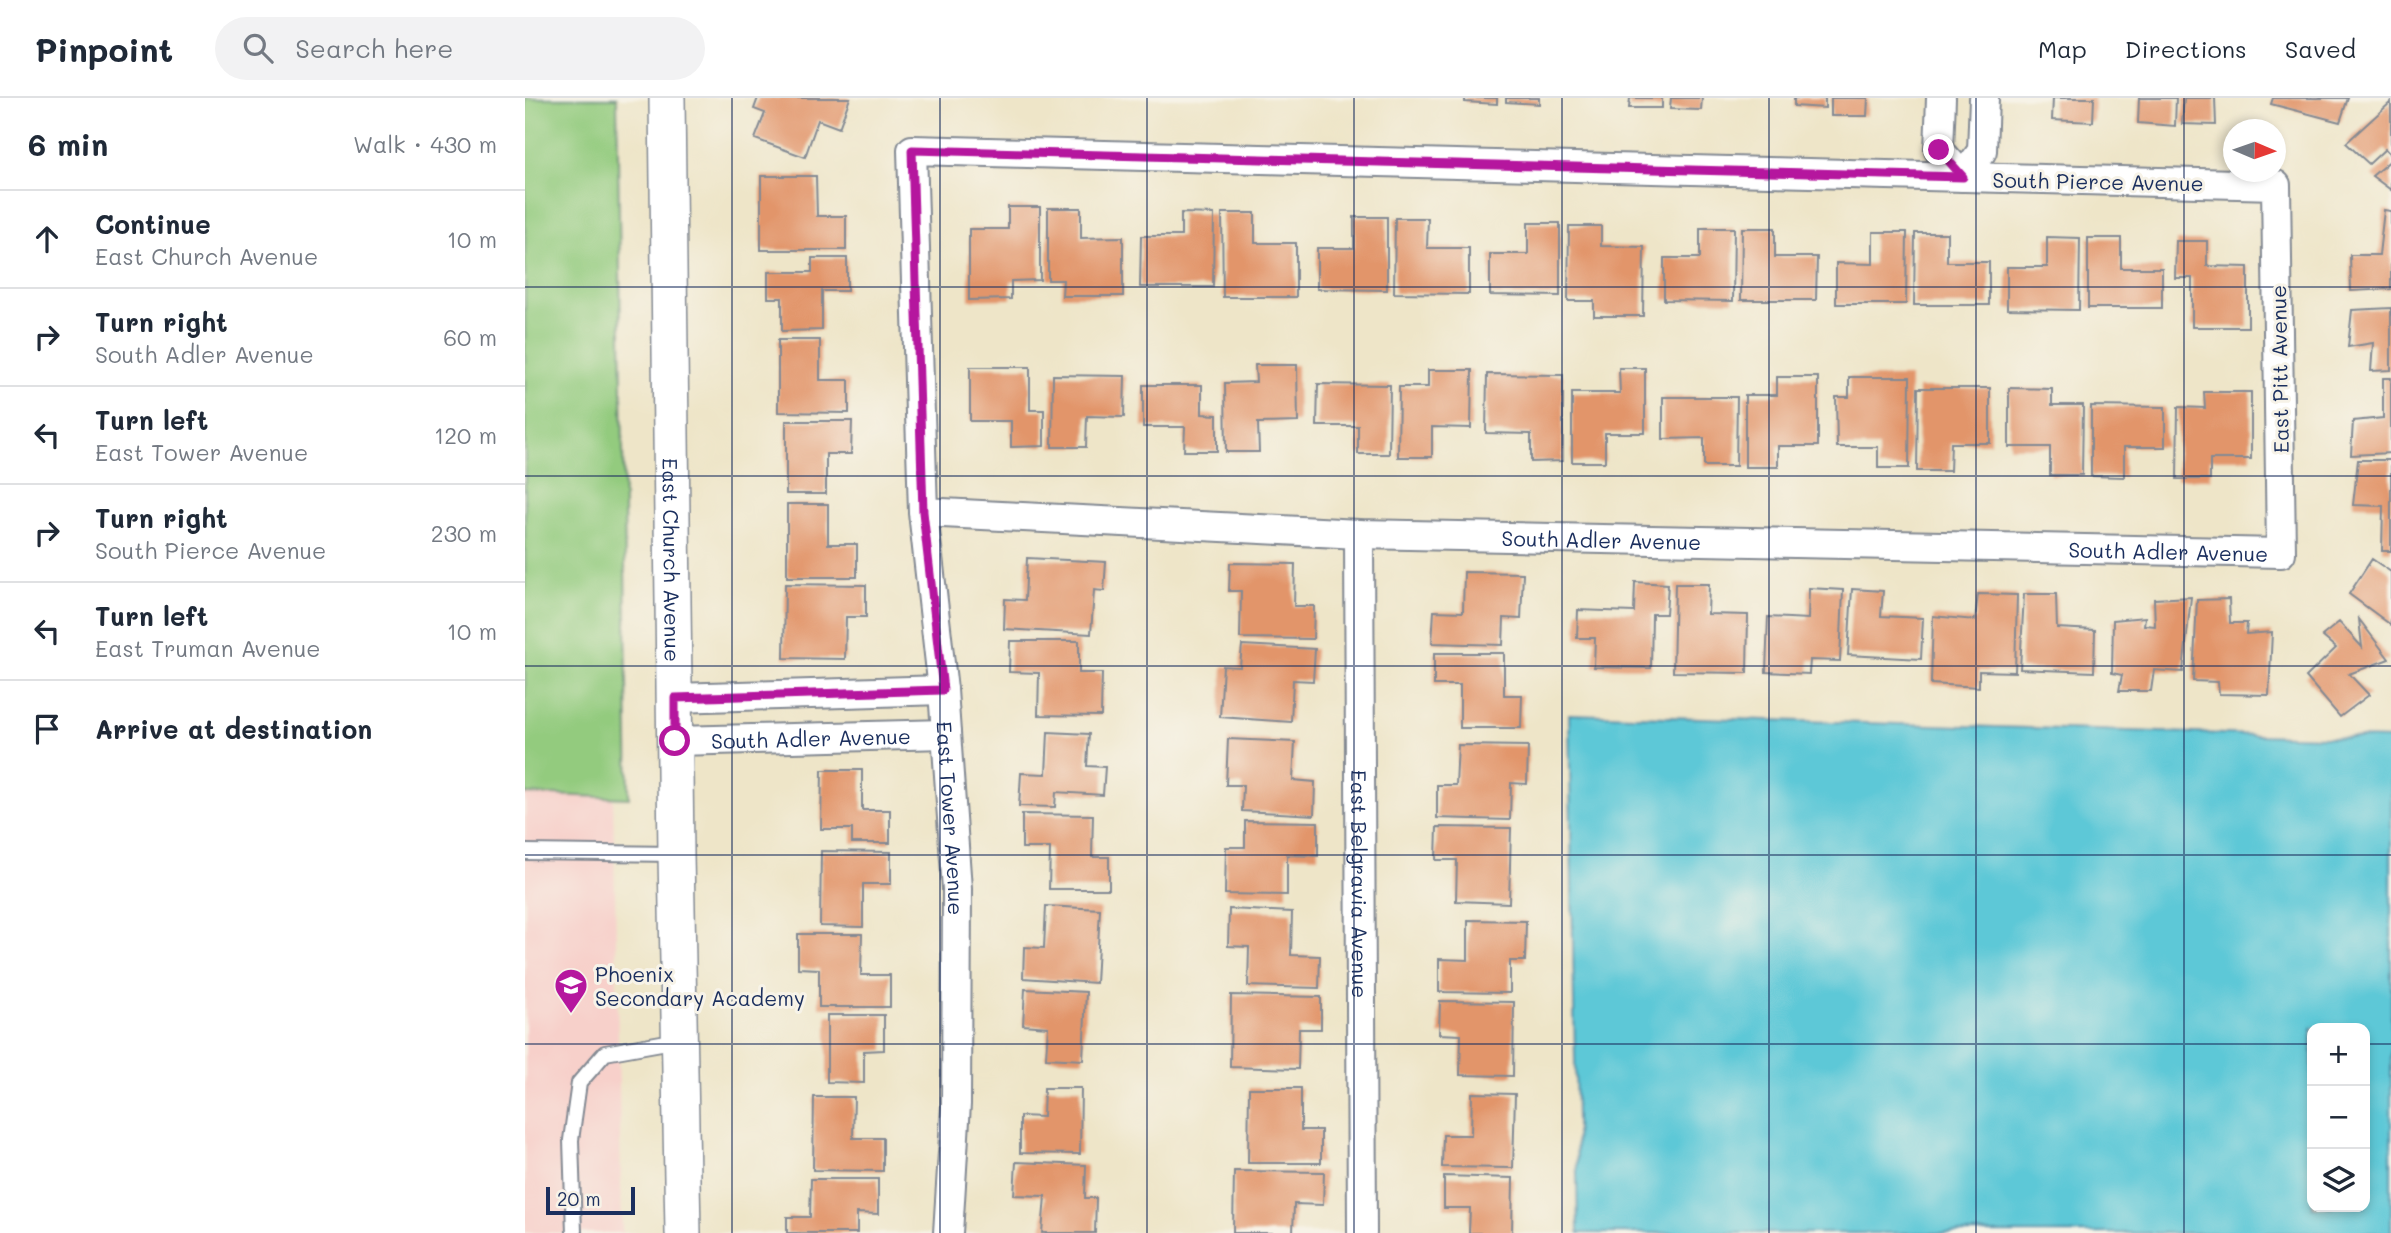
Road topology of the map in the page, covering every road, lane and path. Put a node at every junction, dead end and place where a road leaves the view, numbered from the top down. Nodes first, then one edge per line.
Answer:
1 (667, 98) edge
2 (1941, 98) edge
3 (1984, 98) edge
4 (912, 150) joint
5 (1963, 177) junction
6 (2276, 185) joint
7 (923, 512) junction
8 (1359, 534) junction
9 (2281, 553) joint
10 (943, 690) junction
11 (675, 698) junction
12 (946, 734) junction
13 (675, 741) junction
14 (525, 852) edge
15 (676, 854) junction
16 (680, 1040) junction
17 (574, 1233) edge
18 (683, 1233) edge
19 (949, 1233) edge
20 (1362, 1233) edge

1 - 11 street, East Church Avenue
2 - 5 street
3 - 5 street
4 - 5 street, South Pierce Avenue
4 - 7 street, East Tower Avenue
5 - 6 street, South Pierce Avenue
6 - 9 street, East Pitt Avenue
7 - 8 street, South Adler Avenue
7 - 10 street, East Tower Avenue
8 - 9 street, South Adler Avenue
8 - 20 street, East Belgravia Avenue
10 - 11 street, South Adler Avenue
10 - 12 street, East Tower Avenue
11 - 13 street, East Church Avenue
12 - 13 street, South Adler Avenue
12 - 19 street, East Tower Avenue
13 - 15 street, East Church Avenue
14 - 15 lane
15 - 16 street, East Church Avenue
16 - 17 lane
16 - 18 street, East Church Avenue

